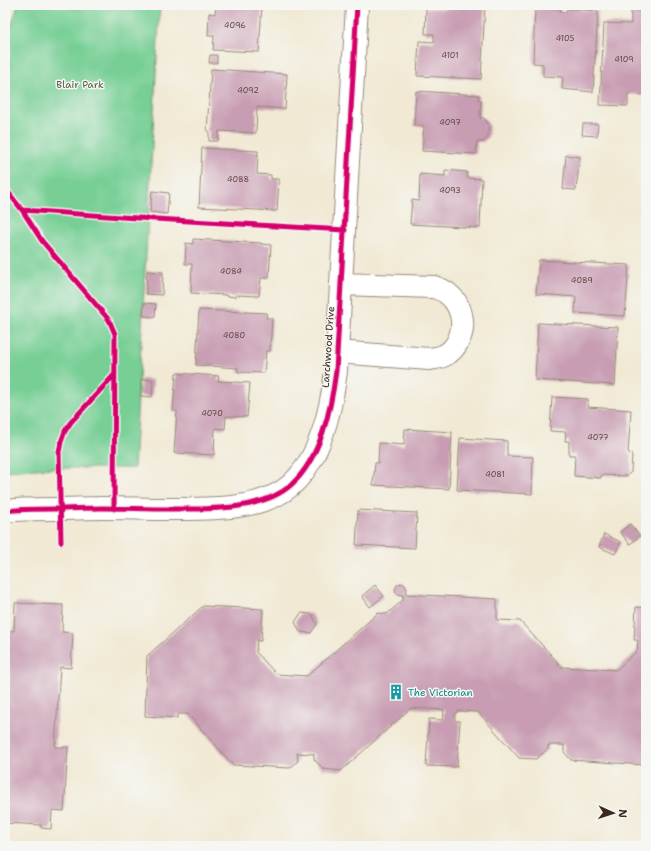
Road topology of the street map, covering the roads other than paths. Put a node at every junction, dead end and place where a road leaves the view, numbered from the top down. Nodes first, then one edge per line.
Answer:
1 (358, 5) edge
2 (341, 284) junction
3 (337, 352) junction
4 (5, 511) edge

1 - 2 street, Larchwood Drive
2 - 3 street, Larchwood Drive
2 - 3 street, Larchwood Drive
3 - 4 street, Larchwood Drive

